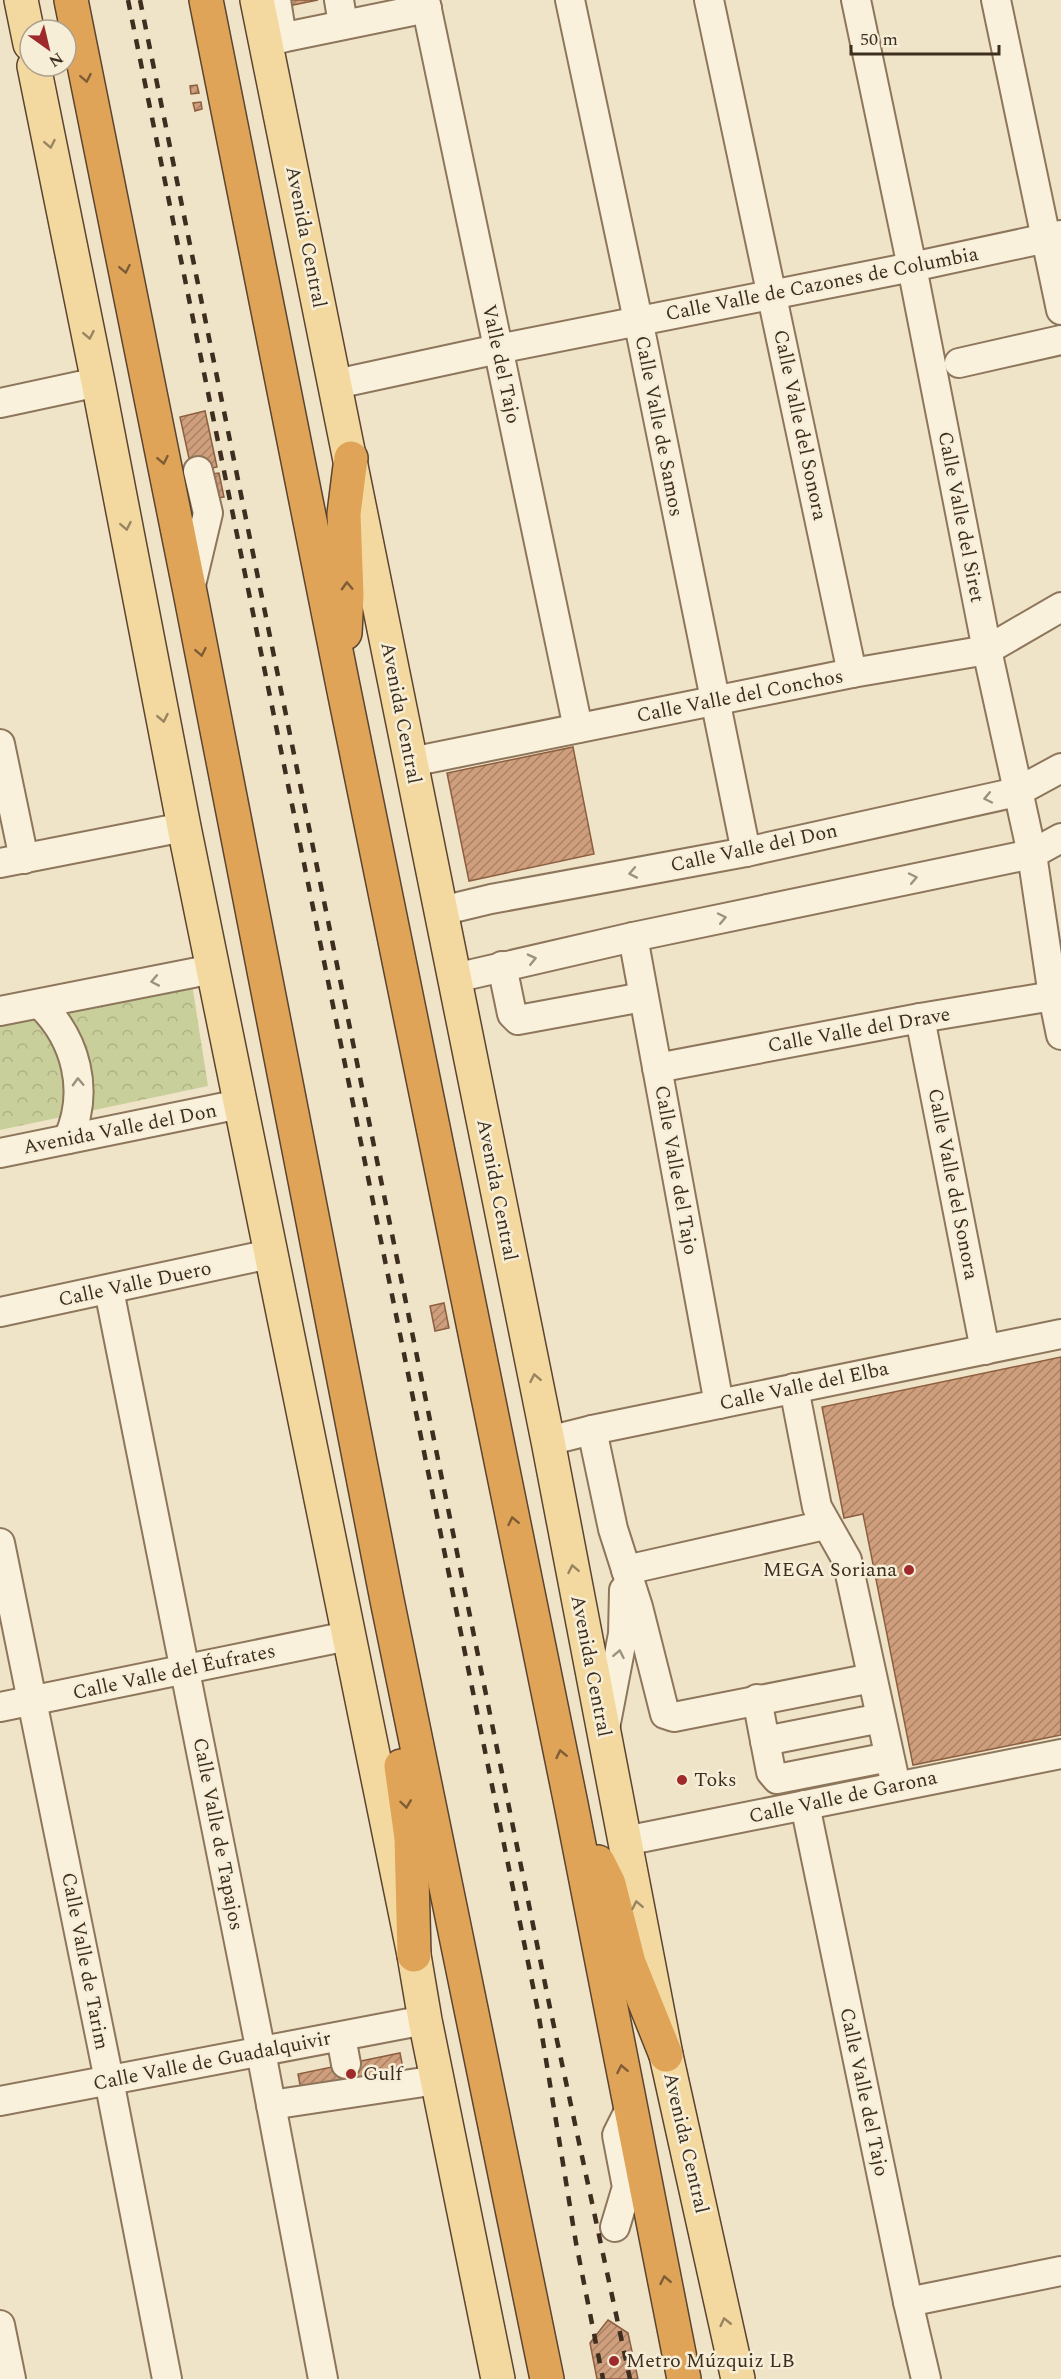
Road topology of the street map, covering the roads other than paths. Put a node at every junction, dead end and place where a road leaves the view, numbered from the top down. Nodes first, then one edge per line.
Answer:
1 (21, 0) edge
2 (71, 0) edge
3 (206, 0) edge
4 (217, 0) edge
5 (570, 0) edge
6 (709, 0) edge
7 (856, 0) edge
8 (996, 0) edge
9 (426, 4) edge
10 (341, 11) edge
11 (25, 18) edge
12 (271, 21) edge
13 (216, 46) junction
14 (36, 78) edge
15 (1054, 237) edge
16 (912, 267) junction
17 (772, 294) junction
18 (1061, 310) edge
19 (638, 322) junction
20 (1061, 340) edge
21 (498, 349) junction
22 (959, 363) dead end
23 (98, 381) junction
24 (336, 384) junction
25 (0, 403) edge
26 (351, 458) junction
27 (198, 471) dead end
28 (190, 592) junction
29 (1061, 607) edge
30 (987, 650) junction
31 (852, 673) junction
32 (343, 686) junction
33 (714, 702) junction
34 (578, 728) junction
35 (0, 744) edge
36 (411, 762) junction
37 (1061, 768) edge
38 (1017, 792) junction
39 (184, 827) junction
40 (1061, 838) edge
41 (746, 852) junction
42 (1032, 854) junction
43 (12, 861) edge
44 (441, 911) junction
45 (633, 937) junction
46 (502, 966) junction
47 (213, 969) junction
48 (455, 978) junction
49 (644, 997) junction
50 (1057, 997) edge
51 (40, 1004) junction
52 (0, 1011) edge
53 (920, 1018) junction
54 (1061, 1035) edge
55 (657, 1068) junction
56 (240, 1104) junction
57 (68, 1139) junction
58 (0, 1153) edge
59 (270, 1254) junction
60 (109, 1290) junction
61 (0, 1312) edge
62 (1061, 1334) edge
63 (985, 1350) junction
64 (794, 1388) junction
65 (719, 1404) junction
66 (592, 1430) junction
67 (548, 1441) junction
68 (825, 1525) junction
69 (0, 1543) edge
70 (626, 1570) junction
71 (387, 1600) junction
72 (348, 1636) junction
73 (185, 1671) junction
74 (872, 1678) junction
75 (757, 1699) junction
76 (32, 1701) junction
77 (0, 1707) edge
78 (881, 1718) junction
79 (604, 1732) junction
80 (765, 1741) junction
81 (1061, 1754) edge
82 (889, 1757) junction
83 (896, 1786) junction
84 (571, 1804) junction
85 (805, 1805) junction
86 (625, 1841) junction
87 (414, 1955) junction
88 (425, 2020) junction
89 (341, 2037) junction
90 (261, 2052) junction
91 (666, 2055) junction
92 (109, 2080) junction
93 (437, 2080) junction
94 (349, 2081) junction
95 (0, 2102) edge
96 (271, 2105) junction
97 (630, 2109) junction
98 (615, 2228) dead end
99 (1061, 2271) edge
100 (908, 2302) junction
101 (0, 2325) edge
102 (11, 2379) edge
103 (167, 2379) edge
104 (322, 2379) edge
105 (498, 2379) edge
106 (547, 2379) edge
107 (684, 2379) edge
108 (738, 2379) edge
109 (926, 2379) edge

1 - 11 main road
2 -> 28 highway
3 - 13 highway
4 - 13 highway
5 - 19 street, Calle Valle de Samos
6 - 17 street, Calle Valle del Sonora
7 - 16 street, Calle Valle del Siret
8 - 15 street
9 - 10 street
9 - 21 street, Valle del Tajo
10 - 12 street
12 - 24 main road, Avenida Central
13 - 32 highway
14 -> 23 main road
15 - 16 street, Calle Valle de Cazones de Columbia
15 - 18 street
16 - 17 street, Calle Valle de Cazones de Columbia
16 - 30 street, Calle Valle del Siret
17 - 19 street, Calle Valle de Cazones de Columbia
17 - 31 street, Calle Valle del Sonora
19 - 21 street, Calle Valle de Cazones de Columbia
19 - 33 street, Calle Valle de Samos
20 - 22 street
21 - 24 street, Calle Valle de Cazones de Columbia
21 - 34 street, Valle del Tajo
23 - 25 street
23 -> 39 main road
24 - 26 main road, Avenida Central
32 -> 26 highway
26 - 36 main road, Avenida Central
27 - 28 street
28 -> 71 highway
29 - 30 street, Calle Valle del Conchos
30 - 31 street, Calle Valle del Conchos
30 - 38 street, Calle Valle del Siret
31 - 33 street, Calle Valle del Conchos
84 -> 32 highway
33 - 34 street, Calle Valle del Conchos
33 - 41 street, Calle Valle de Samos
34 - 36 street, Calle Valle del Conchos
35 - 43 street
36 - 44 main road, Avenida Central
37 - 38 street, Calle Valle del Don
38 -> 41 street, Calle Valle del Don
38 - 42 street, Calle Valle del Siret
39 - 43 street
39 - 47 main road
40 - 42 street
41 -> 44 street, Calle Valle del Don
45 -> 42 street
42 - 50 street, Calle Valle del Siret
44 - 48 main road, Avenida Central
46 -> 45 street
45 - 49 street, Calle Valle del Tajo
46 - 48 street
46 - 49 street
47 -> 51 street
47 - 56 main road
67 -> 48 main road, Avenida Central
49 - 55 street, Calle Valle del Tajo
50 - 53 street, Calle Valle del Drave
50 - 54 street, Calle Valle del Siret
51 - 52 street
57 -> 51 street
53 - 55 street, Calle Valle del Drave
53 - 63 street, Calle Valle del Sonora
55 - 65 street, Calle Valle del Tajo
56 - 57 street, Avenida Valle del Don
56 - 59 main road
57 - 58 street, Avenida Valle del Don
59 - 60 street, Calle Valle Duero
59 - 72 main road
60 - 61 street, Calle Valle Duero
60 - 73 street, Calle Valle de Tapajos
62 - 63 street, Calle Valle del Elba
63 - 64 street, Calle Valle del Elba
64 - 65 street, Calle Valle del Elba
64 - 68 street
65 - 66 street, Calle Valle del Elba
66 - 67 street, Calle Valle del Elba
66 - 70 street
79 -> 67 main road, Avenida Central
68 - 70 street
68 - 74 street
69 - 76 street, Calle Valle de Tarim
70 - 75 street
79 -> 70 street
71 -> 87 highway
71 - 106 highway
72 - 73 street, Calle Valle del Éufrates
72 - 87 main road
73 - 76 street, Calle Valle del Éufrates
73 - 90 street, Calle Valle de Tapajos
74 - 75 street
74 - 78 street
75 - 80 street
76 - 77 street, Calle Valle del Éufrates
76 - 92 street, Calle Valle de Tarim
78 - 80 street
78 - 82 street
79 - 86 main road, Avenida Central
80 - 82 street
81 - 83 street, Calle Valle de Garona
82 - 83 street
83 - 85 street, Calle Valle de Garona
84 - 91 highway
97 -> 84 highway
85 - 86 street, Calle Valle de Garona
85 - 100 street, Calle Valle del Tajo
91 -> 86 main road, Avenida Central
87 - 88 main road
88 - 89 street, Calle Valle de Guadalquivir
88 - 93 main road
89 - 90 street, Calle Valle de Guadalquivir
89 - 94 street
90 - 92 street, Calle Valle de Guadalquivir
90 - 96 street, Calle Valle de Tapajos
108 -> 91 main road, Avenida Central
92 - 95 street, Calle Valle de Guadalquivir
92 - 103 street, Calle Valle de Tarim
93 - 94 street
93 - 105 main road
94 - 96 street
96 - 104 street, Calle Valle de Tapajos
97 - 98 street
107 -> 97 highway
99 - 100 street
100 - 109 street, Calle Valle del Tajo
101 - 102 street

